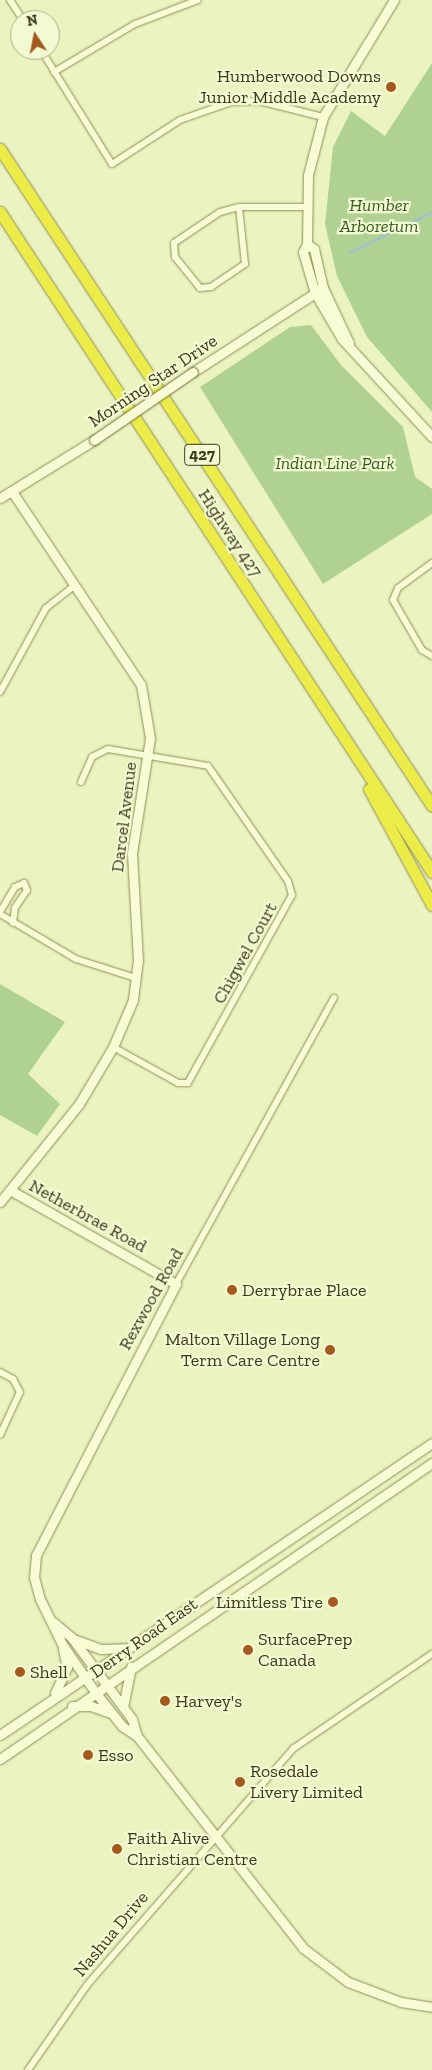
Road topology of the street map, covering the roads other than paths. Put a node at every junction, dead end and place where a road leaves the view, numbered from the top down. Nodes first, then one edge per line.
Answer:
1 (198, 0) edge
2 (394, 0) edge
3 (47, 60) edge
4 (54, 72) junction
5 (323, 117) junction
6 (0, 149) edge
7 (305, 207) junction
8 (239, 208) junction
9 (0, 212) edge
10 (307, 244) junction
11 (323, 288) junction
12 (314, 293) junction
13 (349, 343) junction
14 (432, 438) edge
15 (13, 494) junction
16 (0, 498) edge
17 (432, 563) edge
18 (75, 585) junction
19 (432, 656) edge
20 (0, 692) edge
21 (332, 721) junction
22 (149, 754) junction
23 (402, 761) junction
24 (81, 782) dead end
25 (432, 795) edge
26 (432, 806) edge
27 (432, 872) edge
28 (432, 906) edge
29 (0, 913) edge
30 (13, 923) junction
31 (136, 978) junction
32 (334, 998) dead end
33 (113, 1047) junction
34 (10, 1190) junction
35 (0, 1202) edge
36 (176, 1284) junction
37 (0, 1372) edge
38 (0, 1434) edge
39 (432, 1443) edge
40 (432, 1462) edge
41 (53, 1622) junction
42 (72, 1638) junction
43 (62, 1644) junction
44 (126, 1648) junction
45 (432, 1654) edge
46 (132, 1665) junction
47 (94, 1668) junction
48 (84, 1676) junction
49 (106, 1684) junction
50 (94, 1692) junction
51 (53, 1695) junction
52 (72, 1706) junction
53 (123, 1708) junction
54 (113, 1715) junction
55 (0, 1735) edge
56 (137, 1736) junction
57 (0, 1759) edge
58 (214, 1837) junction
59 (432, 2007) edge
60 (28, 2070) edge

1 - 4 street
2 - 5 street
3 - 4 street
4 - 5 street
5 - 7 street
6 - 23 highway, Highway 427 / 427
7 - 8 street
7 - 10 street
8 - 8 street
9 - 21 highway, Highway 427 / 427
10 - 11 street
10 - 12 street
11 - 12 street, Morning Star Drive
11 - 13 street
12 - 13 street
12 - 15 street, Morning Star Drive, bridge
13 - 14 street
15 - 16 street, Morning Star Drive
15 - 18 street, Darcel Avenue
17 - 19 street
18 - 20 street
18 - 22 street, Darcel Avenue
21 - 27 highway, Highway 427 / 427
21 - 28 highway
22 - 24 street, Chigwel Court
22 - 31 street, Darcel Avenue
22 - 33 street, Chigwel Court
23 - 25 highway
23 - 26 highway, Highway 427 / 427
29 - 30 street
29 - 30 street
30 - 31 street
31 - 33 street, Darcel Avenue
32 - 36 street, Rexwood Road
33 - 34 street, Darcel Avenue
34 - 35 street, Darcel Avenue
34 - 36 street, Netherbrae Road
36 - 41 street, Rexwood Road
37 - 38 street
39 - 44 street, Derry Road East
40 - 46 street, Derry Road East
41 - 42 street, Rexwood Road
41 - 43 street, Rexwood Road
42 - 44 street
42 - 47 street, Rexwood Road
43 - 48 street, Rexwood Road
43 - 51 street
44 - 47 street, Derry Road East
45 - 58 street, Nashua Drive
46 - 49 street, Derry Road East
46 - 53 street
47 - 48 street, Derry Road East
47 - 49 street, Rexwood Road
48 - 50 street, Rexwood Road
48 - 51 street, Derry Road East
49 - 50 street, Derry Road East
49 - 53 street, Rexwood Road
50 - 52 street, Derry Road East
50 - 54 street, Rexwood Road
51 - 55 street, Derry Road East
52 - 54 street
52 - 57 street, Derry Road East
53 - 56 street, Rexwood Road
54 - 56 street, Rexwood Road
56 - 58 street, Rexwood Road
58 - 59 street, Rexwood Road
58 - 60 street, Nashua Drive

